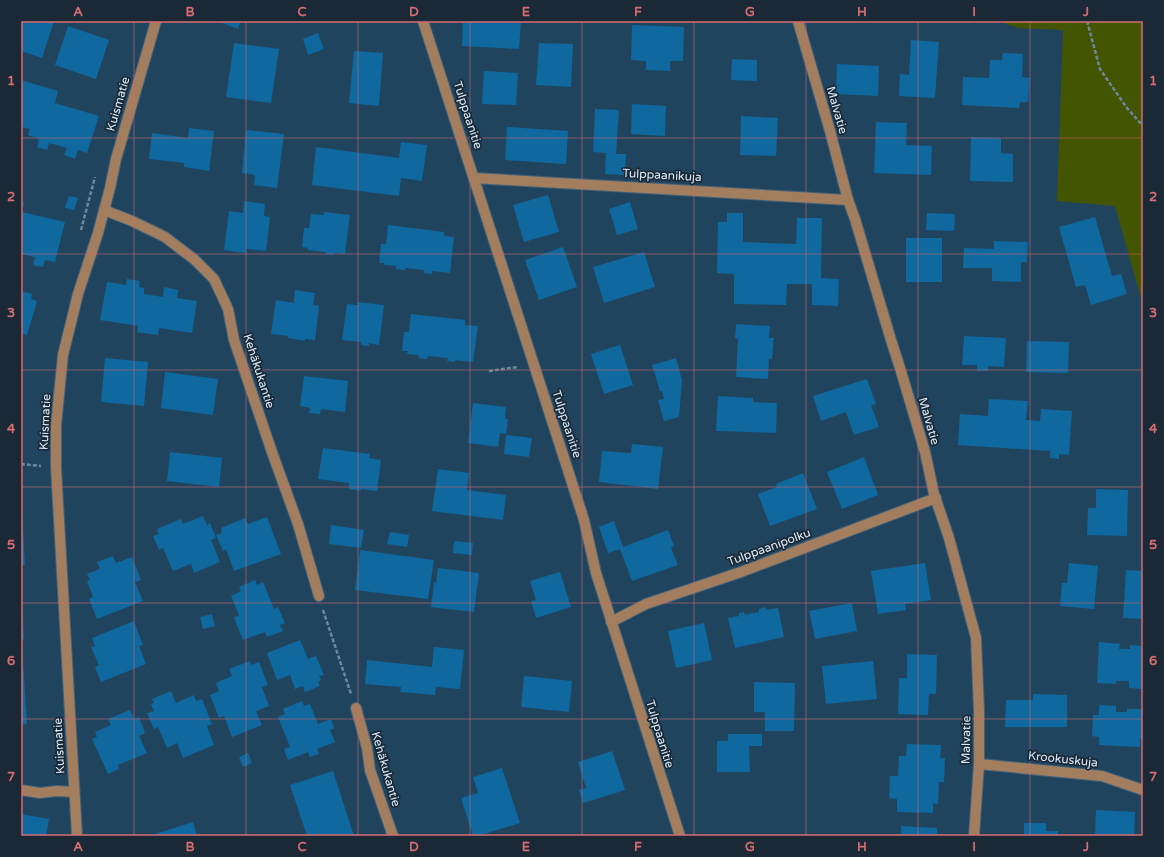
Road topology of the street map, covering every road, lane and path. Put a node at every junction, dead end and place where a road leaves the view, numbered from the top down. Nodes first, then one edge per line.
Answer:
1 (156, 21) edge
2 (423, 21) edge
3 (798, 21) edge
4 (1087, 21) edge
5 (1143, 126) edge
6 (474, 178) junction
7 (848, 200) junction
8 (104, 210) junction
9 (534, 364) junction
10 (488, 371) dead end
11 (21, 464) edge
12 (41, 466) dead end
13 (936, 498) junction
14 (319, 596) joint
15 (611, 622) junction
16 (356, 708) joint
17 (979, 764) junction
18 (21, 790) edge
19 (1143, 790) edge
20 (74, 792) junction
21 (77, 836) edge
22 (393, 836) edge
23 (680, 836) edge
24 (974, 836) edge

1 - 8 street, Kuismatie
2 - 6 street, Tulppaanitie
3 - 7 street, Malvatie
4 - 5 path
6 - 7 street, Tulppaanikuja
6 - 9 street, Tulppaanitie
7 - 13 street, Malvatie
8 - 14 street, Kehäkukantie
8 - 20 street, Kuismatie
9 - 10 path
9 - 15 street, Tulppaanitie
11 - 12 path
13 - 15 street, Tulppaanipolku
13 - 17 street, Malvatie
14 - 16 path
15 - 23 street, Tulppaanitie
16 - 22 street, Kehäkukantie
17 - 19 street, Krookuskuja
17 - 24 street, Malvatie
18 - 20 street
20 - 21 street, Kuismatie

